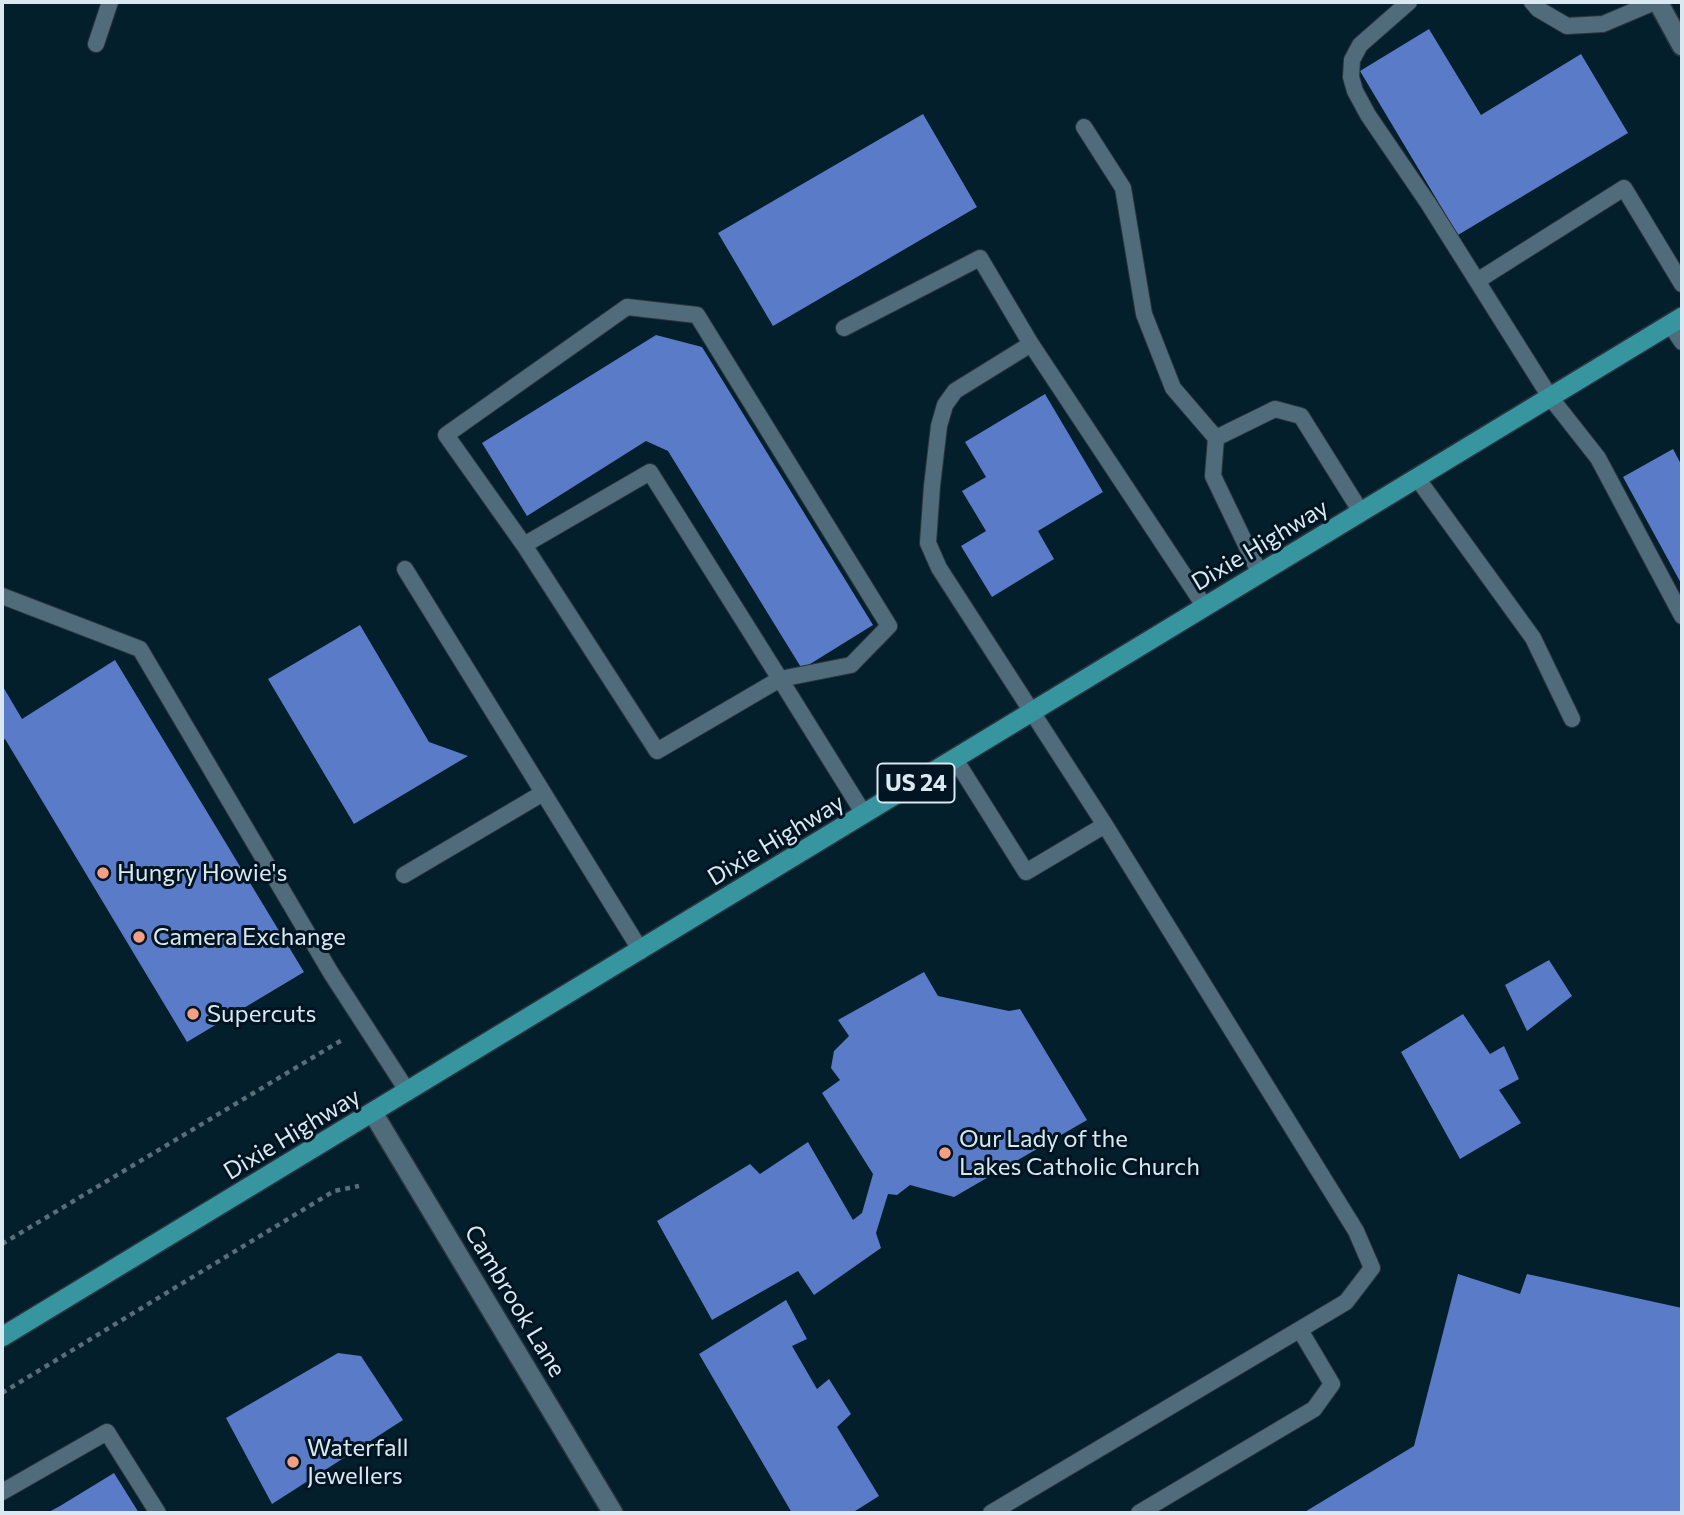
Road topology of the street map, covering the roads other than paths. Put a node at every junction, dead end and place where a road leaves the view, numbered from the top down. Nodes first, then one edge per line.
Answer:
1 (110, 2) edge
2 (1409, 2) edge
3 (1532, 2) edge
4 (1656, 2) edge
5 (96, 44) dead end
6 (1682, 46) edge
7 (1084, 127) dead end
8 (1478, 281) junction
9 (1682, 284) edge
10 (1676, 320) edge
11 (844, 328) dead end
12 (1682, 342) edge
13 (1031, 344) junction
14 (1550, 397) junction
15 (1216, 438) junction
16 (1417, 478) junction
17 (1361, 512) junction
18 (524, 545) junction
19 (404, 569) dead end
20 (1260, 574) junction
21 (2, 596) edge
22 (1205, 607) junction
23 (1682, 616) edge
24 (780, 679) junction
25 (1031, 713) junction
26 (1572, 719) dead end
27 (955, 760) junction
28 (543, 793) junction
29 (864, 814) junction
30 (1105, 825) junction
31 (404, 875) dead end
32 (641, 951) junction
33 (408, 1092) junction
34 (373, 1113) junction
35 (1300, 1330) junction
36 (2, 1337) edge
37 (2, 1492) edge
38 (158, 1513) edge
39 (613, 1513) edge
40 (993, 1513) edge
41 (1139, 1513) edge

1 - 5 lane
2 - 8 lane
3 - 4 lane
4 - 6 street
7 - 15 lane
8 - 9 lane
8 - 14 lane
10 - 12 lane
10 - 14 main road, Dixie Highway / US 24
11 - 13 lane
13 - 22 lane
13 - 25 lane
14 - 16 main road, Dixie Highway / US 24
14 - 23 lane
15 - 17 lane
15 - 20 lane
16 - 17 main road, Dixie Highway / US 24
16 - 26 lane
17 - 20 main road, Dixie Highway / US 24
18 - 24 lane
18 - 24 lane
18 - 24 lane
19 - 28 lane
20 - 22 main road, Dixie Highway / US 24
21 - 33 lane
22 - 25 main road, Dixie Highway / US 24
24 - 29 lane
25 - 27 main road, Dixie Highway / US 24
25 - 30 lane
27 - 29 main road, Dixie Highway / US 24
27 - 30 lane
28 - 31 lane
28 - 32 lane
29 - 32 main road, Dixie Highway / US 24
30 - 35 lane
32 - 33 main road, Dixie Highway / US 24
33 - 34 main road, Dixie Highway / US 24
34 - 36 main road, Dixie Highway / US 24
34 - 39 street, Cambrook Lane
35 - 40 lane
35 - 41 lane
37 - 38 lane

